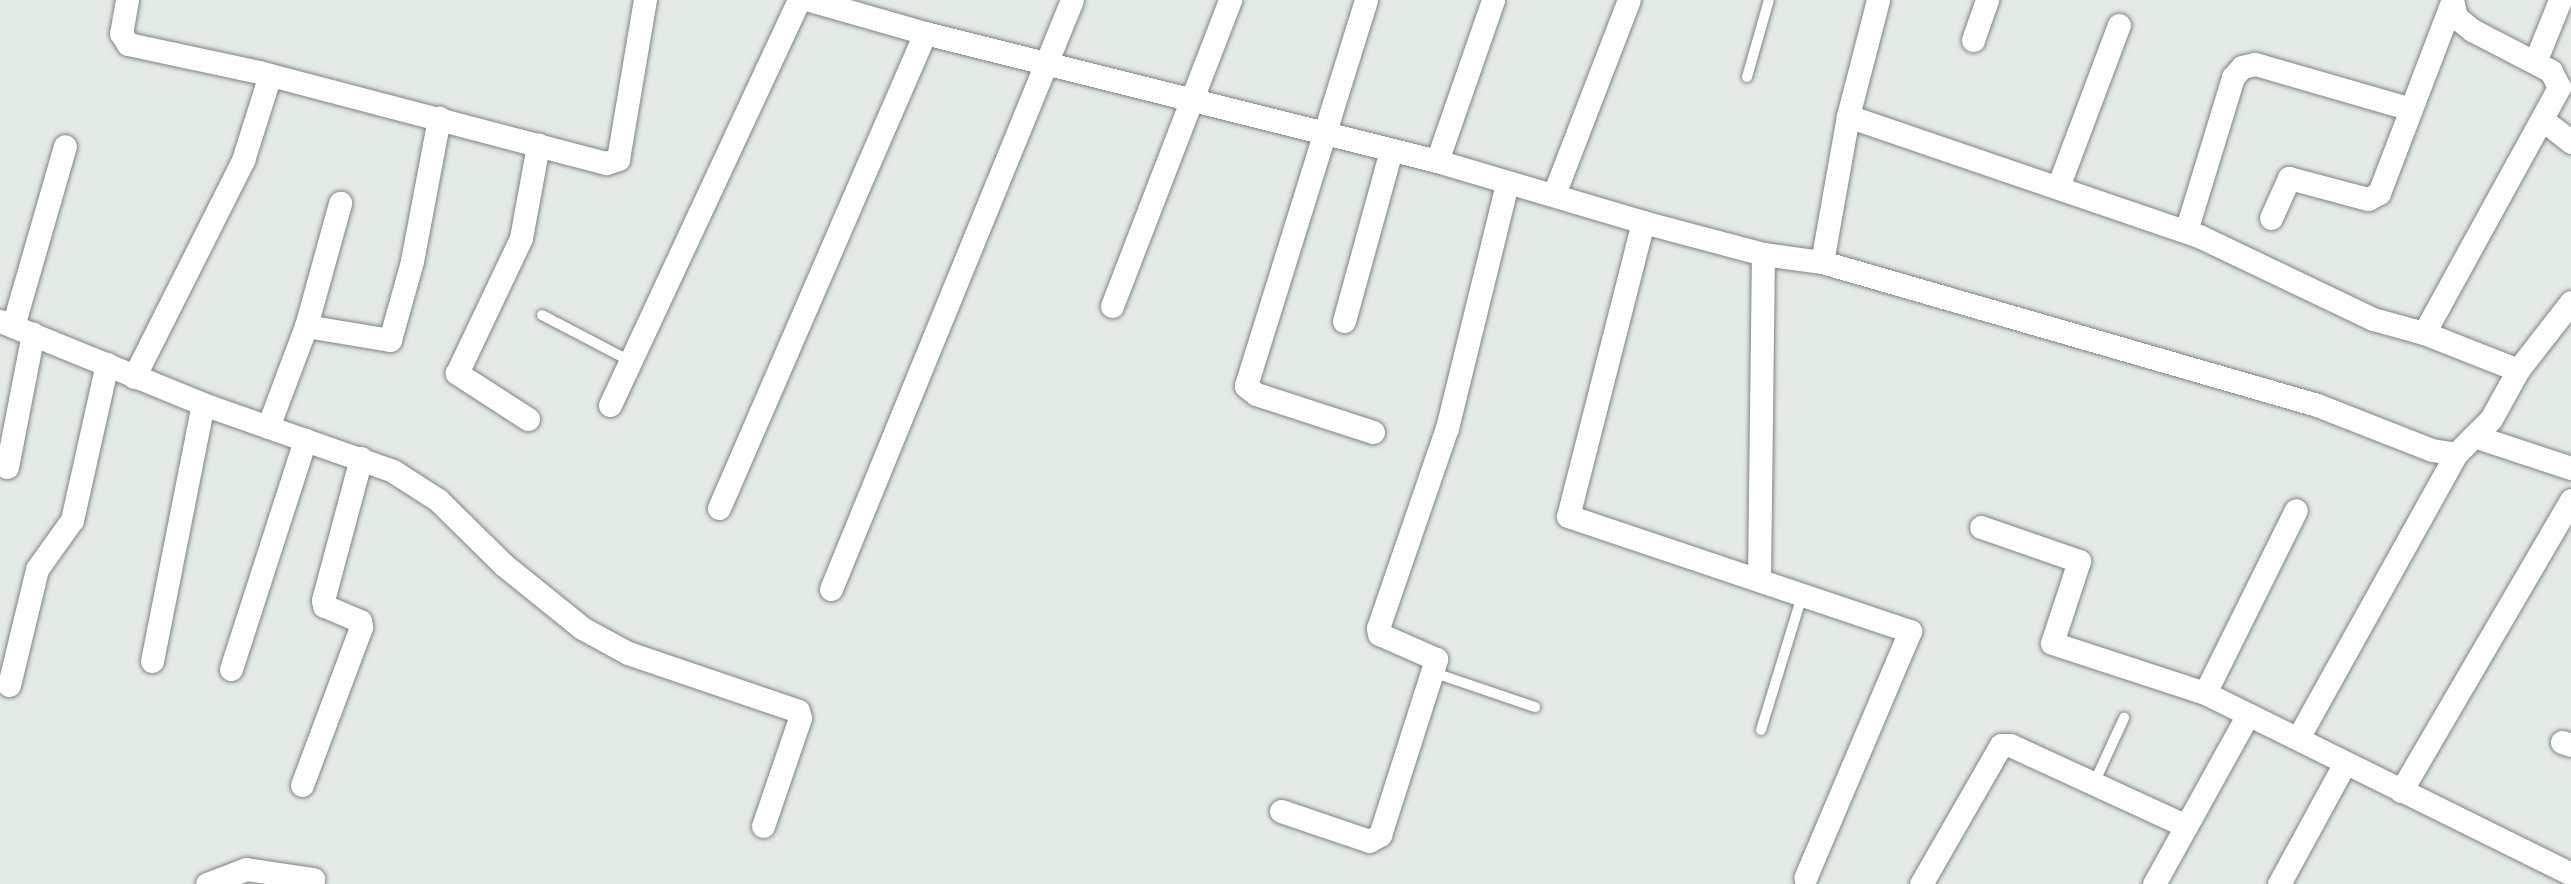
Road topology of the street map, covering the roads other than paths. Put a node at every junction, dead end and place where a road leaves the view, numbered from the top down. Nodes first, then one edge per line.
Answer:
1 (127, 0) edge
2 (645, 0) edge
3 (799, 0) edge
4 (810, 0) edge
5 (1072, 0) edge
6 (1230, 0) edge
7 (1366, 0) edge
8 (1493, 0) edge
9 (1629, 0) edge
10 (1769, 0) edge
11 (1878, 0) edge
12 (1987, 0) edge
13 (2560, 0) edge
14 (2451, 2) edge
15 (2119, 25) dead end
16 (925, 33) junction
17 (1973, 40) dead end
18 (1044, 60) junction
19 (2535, 62) junction
20 (270, 75) junction
21 (1747, 77) dead end
22 (1191, 96) junction
23 (2411, 109) junction
24 (1848, 116) junction
25 (439, 118) junction
26 (2543, 120) junction
27 (1322, 132) junction
28 (2571, 142) edge
29 (538, 145) junction
30 (65, 146) dead end
31 (1391, 150) junction
32 (1437, 161) junction
33 (1507, 184) junction
34 (2058, 187) junction
35 (1554, 194) junction
36 (340, 203) dead end
37 (2271, 218) dead end
38 (1643, 222) junction
39 (2186, 231) junction
40 (1763, 254) junction
41 (1822, 262) junction
42 (2571, 302) edge
43 (1112, 306) dead end
44 (542, 315) dead end
45 (1344, 321) dead end
46 (306, 326) junction
47 (15, 327) edge
48 (2424, 333) junction
49 (630, 361) junction
50 (107, 364) junction
51 (2518, 370) junction
52 (134, 377) junction
53 (203, 404) junction
54 (610, 405) dead end
55 (528, 419) dead end
56 (268, 426) junction
57 (1373, 432) dead end
58 (2474, 436) junction
59 (305, 440) junction
60 (2456, 454) junction
61 (361, 458) junction
62 (7, 467) dead end
63 (2571, 468) edge
64 (2571, 500) edge
65 (719, 508) dead end
66 (2296, 510) dead end
67 (1981, 527) dead end
68 (1759, 579) junction
69 (831, 589) dead end
70 (1802, 593) junction
71 (152, 661) dead end
72 (231, 669) dead end
73 (1432, 672) junction
74 (9, 684) dead end
75 (2205, 693) junction
76 (1535, 707) dead end
77 (2247, 716) junction
78 (2123, 718) dead end
79 (1761, 730) dead end
80 (2298, 738) junction
81 (2345, 762) junction
82 (2094, 783) junction
83 (302, 785) dead end
84 (2401, 791) junction
85 (1281, 811) dead end
86 (763, 826) dead end
87 (2186, 826) junction
88 (2571, 874) edge
89 (1805, 878) dead end
90 (313, 879) dead end
91 (207, 884) edge
92 (1922, 884) edge
93 (2154, 884) edge
94 (2279, 884) edge

1 - 20 street
2 - 29 street
3 - 49 street
4 - 16 street
5 - 18 street
6 - 22 street
7 - 27 street
8 - 32 street
9 - 35 street
10 - 21 lane
11 - 24 street
12 - 17 street
13 - 19 street
14 - 19 street
14 - 23 street
15 - 34 street
16 - 18 street
16 - 65 street
18 - 22 street
18 - 69 street
19 - 26 street
20 - 25 street
20 - 52 street
22 - 27 street
22 - 43 street
23 - 37 street
23 - 39 street
24 - 34 street
24 - 41 street
25 - 29 street
25 - 46 street
26 - 28 street
26 - 48 street
27 - 31 street
27 - 57 street
29 - 55 street
30 - 47 street
31 - 32 street
31 - 45 street
32 - 33 street
33 - 35 street
33 - 73 street
34 - 39 street
35 - 38 street
36 - 46 street
38 - 40 street
38 - 68 street
39 - 48 street
40 - 41 street
40 - 68 street
41 - 60 street
42 - 51 street
44 - 49 lane
46 - 56 street
47 - 50 street
47 - 62 street
48 - 51 street
49 - 54 street
50 - 52 street
50 - 74 street
51 - 58 street
52 - 53 street
53 - 56 street
53 - 71 street
56 - 59 street
58 - 60 street
58 - 63 street
59 - 61 street
59 - 72 street
60 - 80 street
61 - 83 street
61 - 86 street
64 - 84 street
66 - 75 street
67 - 75 street
68 - 70 street
70 - 79 lane
70 - 89 street
73 - 76 lane
73 - 85 street
75 - 77 street
77 - 80 street
77 - 87 street
78 - 82 lane
80 - 81 street
81 - 84 street
81 - 94 street
82 - 87 street
82 - 92 street
84 - 88 street
87 - 93 street
90 - 91 street

